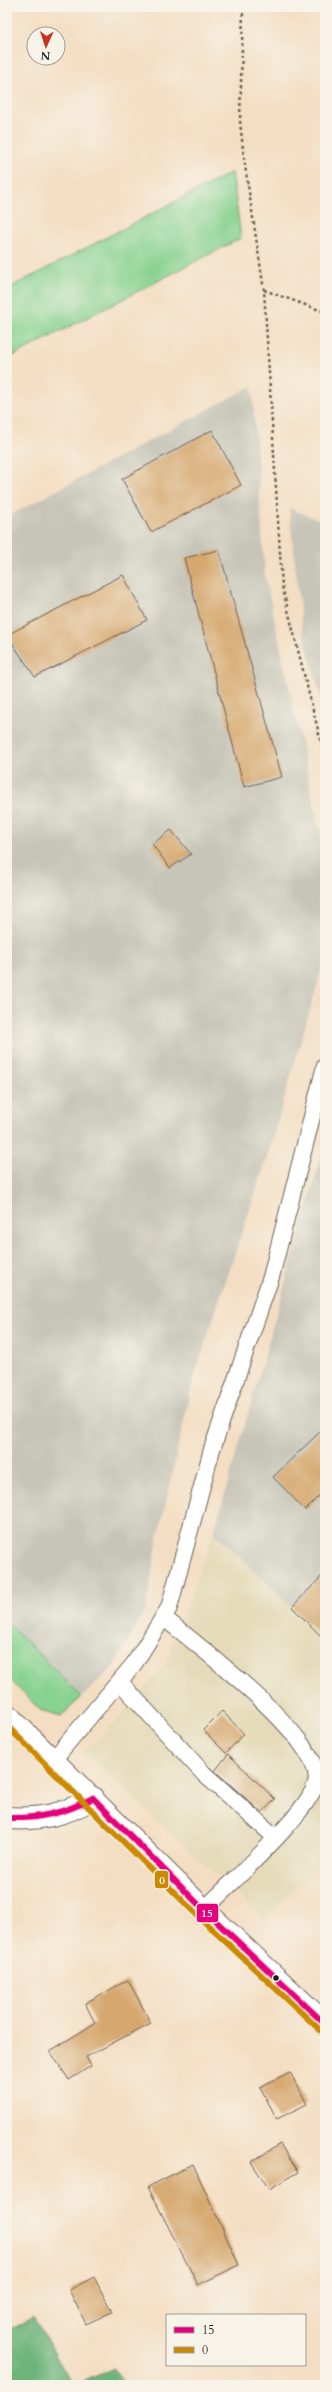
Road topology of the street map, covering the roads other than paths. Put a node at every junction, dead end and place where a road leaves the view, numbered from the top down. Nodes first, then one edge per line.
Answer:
1 (325, 1066) edge
2 (163, 1618) junction
3 (120, 1682) junction
4 (7, 1715) edge
5 (53, 1760) junction
6 (93, 1798) junction
7 (7, 1818) edge
8 (275, 1838) junction
9 (204, 1910) junction
10 (325, 2024) edge

1 - 2 lane
2 - 3 lane
2 - 8 lane
3 - 5 lane
3 - 8 lane
4 - 5 street
5 - 6 street
6 - 7 street
6 - 9 street
8 - 9 lane
9 - 10 street

